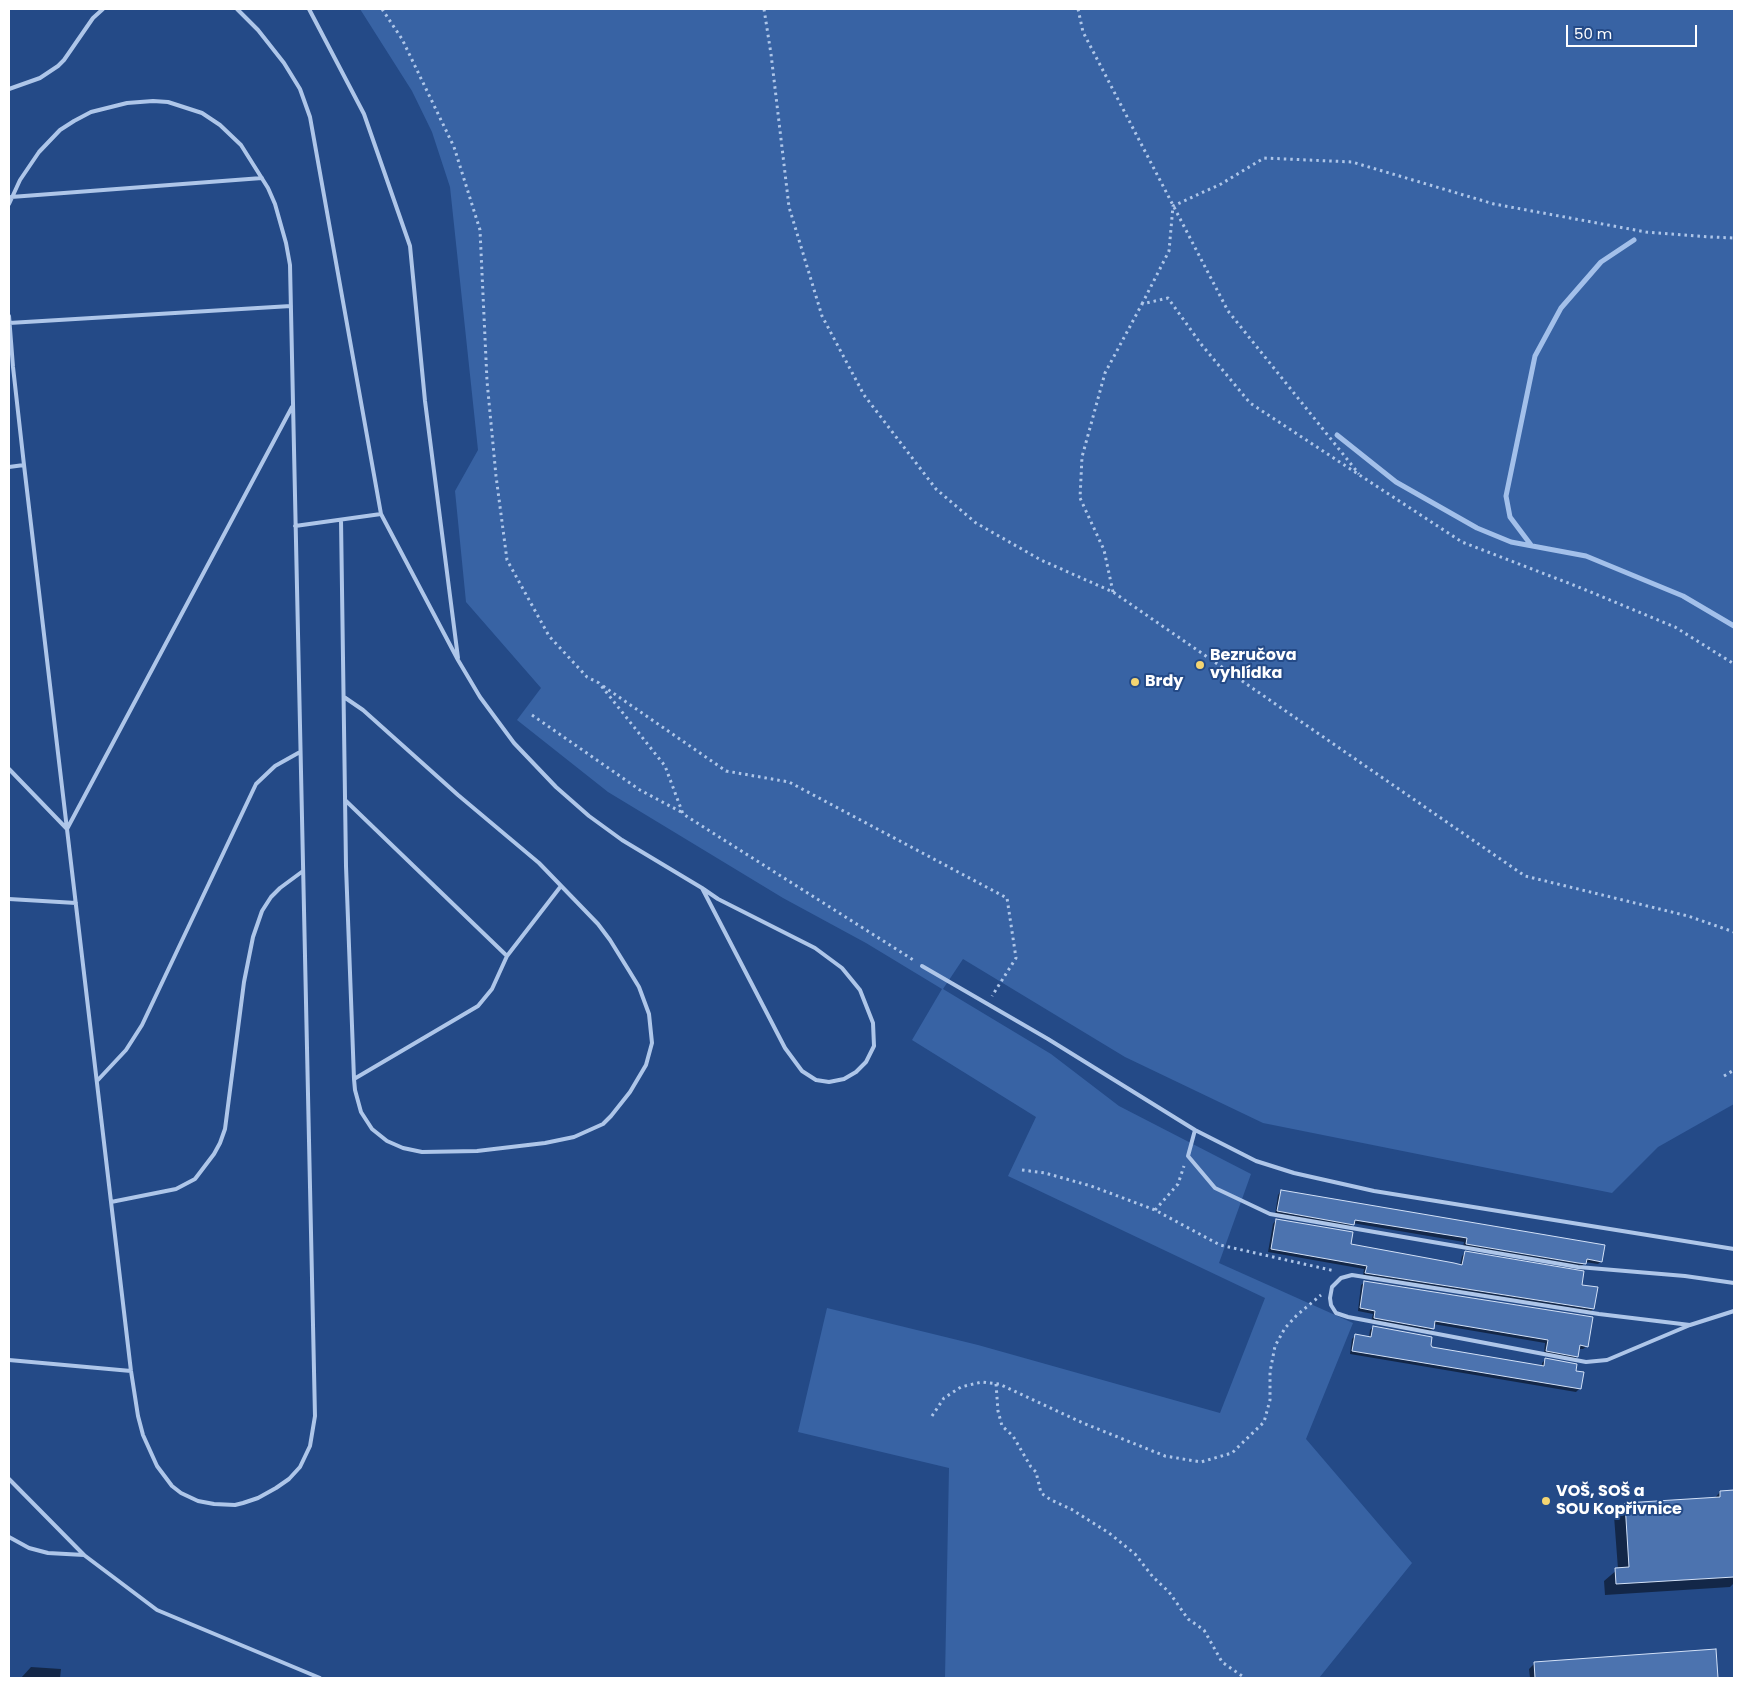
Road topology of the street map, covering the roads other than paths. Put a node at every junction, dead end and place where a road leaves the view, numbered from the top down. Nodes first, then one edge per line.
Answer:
1 (103, 9) edge
2 (237, 9) edge
3 (309, 9) edge
4 (9, 88) edge
5 (262, 178) junction
6 (11, 197) junction
7 (9, 204) edge
8 (290, 306) junction
9 (9, 316) edge
10 (9, 323) edge
11 (293, 405) junction
12 (24, 465) junction
13 (9, 467) edge
14 (381, 514) junction
15 (341, 520) junction
16 (295, 526) junction
17 (458, 660) junction
18 (344, 697) junction
19 (300, 752) junction
20 (9, 769) edge
21 (345, 800) junction
22 (67, 829) junction
23 (303, 871) junction
24 (561, 886) junction
25 (702, 888) junction
26 (9, 899) edge
27 (76, 903) junction
28 (507, 956) junction
29 (922, 966) road end
30 (354, 1078) junction
31 (97, 1081) junction
32 (1195, 1130) junction
33 (111, 1202) junction
34 (1734, 1249) edge
35 (1734, 1283) edge
36 (1734, 1311) edge
37 (1690, 1325) junction
38 (9, 1360) edge
39 (131, 1372) junction
40 (9, 1479) edge
41 (9, 1537) edge
42 (84, 1555) junction
43 (320, 1678) edge

1 - 4 lane
2 - 14 lane
3 - 17 lane
5 - 6 lane
5 - 6 lane
5 - 8 lane
6 - 7 lane
8 - 10 lane
8 - 11 lane
9 - 10 lane
10 - 12 lane
11 - 16 lane
11 - 22 lane
12 - 13 lane
12 - 22 lane
14 - 15 lane
14 - 17 lane
15 - 16 lane
15 - 18 lane
16 - 19 lane
17 - 25 lane
18 - 21 lane
18 - 24 lane
19 - 23 lane
19 - 31 lane
20 - 22 lane
21 - 28 lane
21 - 30 lane
22 - 27 lane
23 - 33 lane
23 - 39 lane
24 - 28 lane
24 - 30 lane
25 - 25 lane
26 - 27 lane
27 - 31 lane
28 - 30 lane
29 - 32 lane
31 - 33 lane
32 - 34 lane
32 - 35 lane
33 - 39 lane
36 - 37 lane
37 - 37 lane
38 - 39 lane
40 - 42 lane
41 - 42 lane
42 - 43 lane

